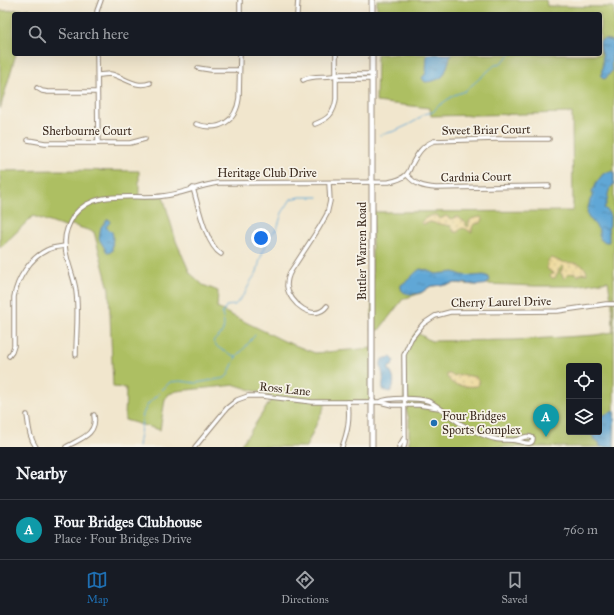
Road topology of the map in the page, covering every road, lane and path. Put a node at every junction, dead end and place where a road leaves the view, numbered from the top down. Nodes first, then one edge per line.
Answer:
1 (101, 0) edge
2 (240, 0) edge
3 (298, 0) edge
4 (372, 0) edge
5 (97, 12) edge
6 (240, 12) edge
7 (297, 12) edge
8 (372, 12) edge
9 (97, 56) edge
10 (240, 56) edge
11 (336, 56) edge
12 (372, 56) edge
13 (198, 68) dead end
14 (239, 70) junction
15 (98, 75) junction
16 (336, 76) junction
17 (371, 76) junction
18 (302, 80) dead end
19 (150, 83) dead end
20 (37, 88) dead end
21 (97, 92) junction
22 (196, 124) dead end
23 (315, 124) dead end
24 (145, 139) dead end
25 (549, 139) dead end
26 (28, 140) dead end
27 (98, 143) junction
28 (407, 175) junction
29 (329, 183) junction
30 (371, 183) junction
31 (549, 186) dead end
32 (193, 188) junction
33 (65, 246) junction
34 (221, 254) dead end
35 (614, 304) edge
36 (327, 306) dead end
37 (76, 355) dead end
38 (9, 356) dead end
39 (404, 399) junction
40 (348, 402) junction
41 (372, 402) junction
42 (380, 402) junction
43 (404, 404) junction
44 (439, 408) junction
45 (94, 415) dead end
46 (27, 416) dead end
47 (404, 437) junction
48 (515, 440) dead end
49 (36, 447) edge
50 (66, 447) edge
51 (195, 447) edge
52 (342, 447) edge
53 (372, 447) edge
54 (399, 447) edge
55 (404, 447) edge

1 - 5 street
2 - 6 street
3 - 7 street
4 - 8 main road
9 - 15 street
10 - 14 street
11 - 16 street
12 - 17 main road, Butler Warren Road
13 - 14 street
14 - 22 street
15 - 19 street
15 - 21 street
16 - 17 street
16 - 18 street
16 - 23 street
17 - 30 main road, Butler Warren Road
20 - 21 street
21 - 27 street
24 - 27 street, Sherbourne Court
25 - 28 street, Sweet Briar Court
26 - 27 street, Sherbourne Court
28 - 30 street
28 - 31 street, Cardnia Court
29 - 30 street, Heritage Club Drive
29 - 32 street, Heritage Club Drive
29 - 36 street
30 - 41 main road, Butler Warren Road
32 - 33 street, Heritage Club Drive
32 - 34 street
33 - 37 street, Heritage Club Drive
33 - 38 street
35 - 39 street, Cherry Laurel Drive
39 - 42 street
39 - 43 street, Cherry Laurel Drive
39 - 44 street
40 - 41 street, Ross Lane
40 - 51 street, Ross Lane
40 - 52 street
41 - 42 street, Ross Lane
41 - 53 main road, Butler Warren Road
42 - 43 street
43 - 44 street
43 - 47 street, Cherry Laurel Drive
44 - 48 street
45 - 50 street
46 - 49 street
47 - 54 street
47 - 55 street, Cherry Laurel Drive

